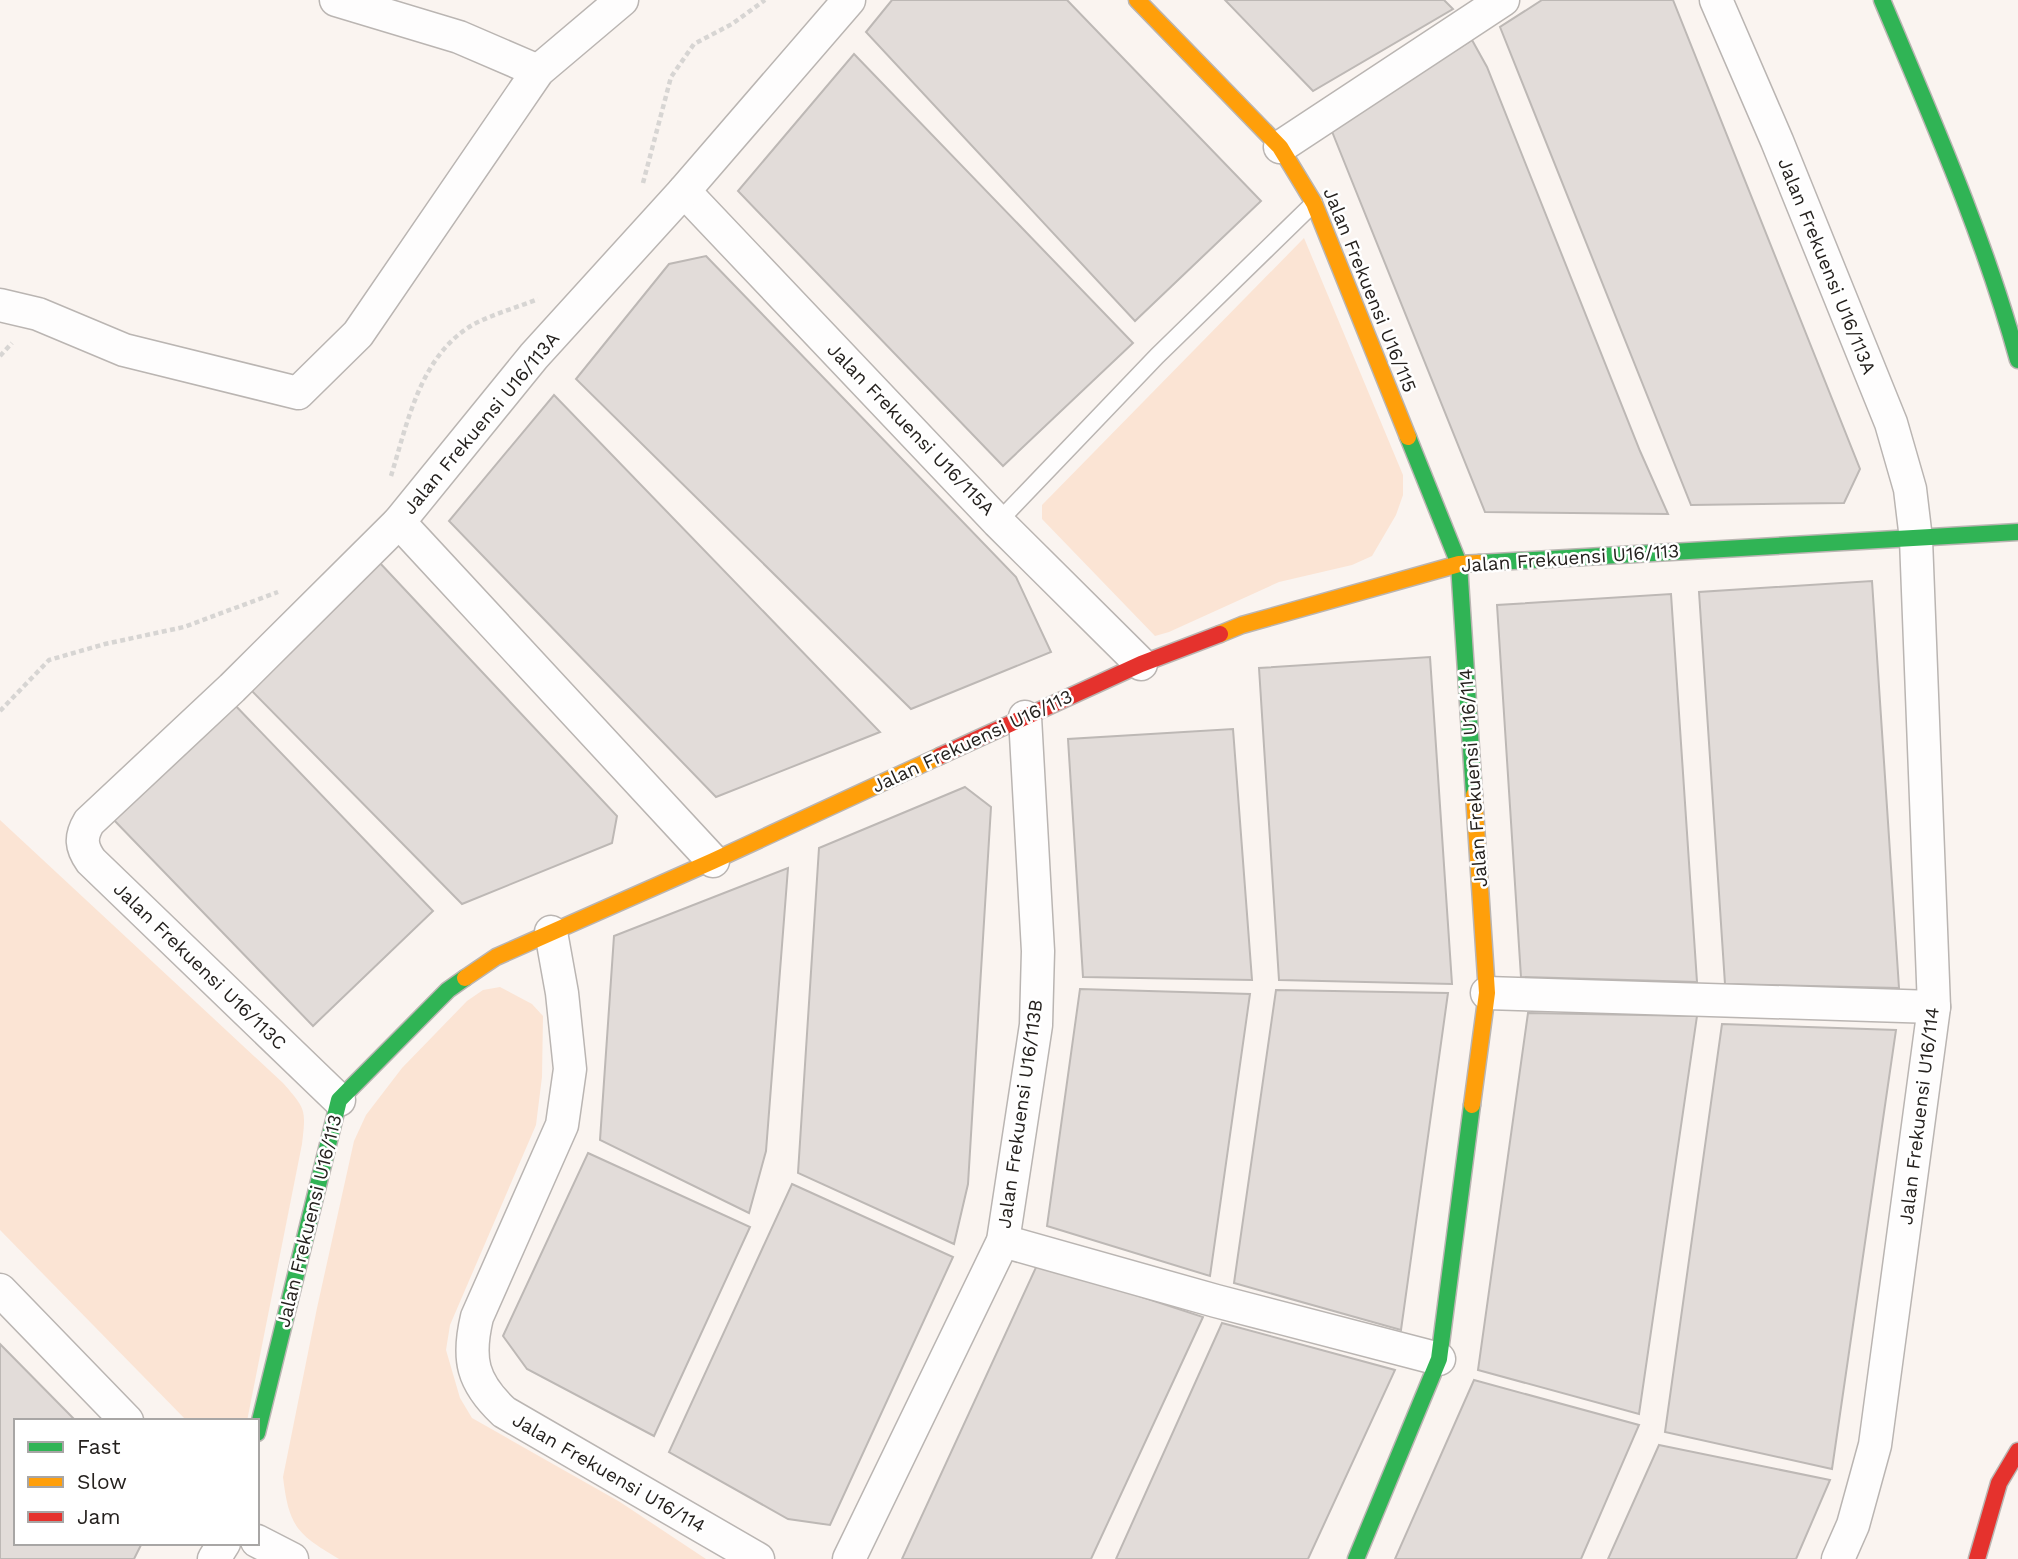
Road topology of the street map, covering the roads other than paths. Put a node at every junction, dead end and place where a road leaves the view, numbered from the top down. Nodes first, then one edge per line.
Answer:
1 (336, 0) edge
2 (622, 0) edge
3 (849, 0) edge
4 (1137, 0) edge
5 (1503, 0) edge
6 (1716, 0) edge
7 (1882, 0) edge
8 (538, 71) junction
9 (1280, 147) junction
10 (684, 191) junction
11 (1314, 203) junction
12 (0, 305) edge
13 (2012, 313) edge
14 (2018, 360) edge
15 (399, 522) junction
16 (998, 522) junction
17 (2018, 532) edge
18 (1916, 539) junction
19 (1459, 564) junction
20 (1141, 664) junction
21 (1025, 718) junction
22 (89, 822) joint
23 (713, 861) junction
24 (551, 932) junction
25 (1487, 993) junction
26 (1934, 1007) junction
27 (339, 1100) junction
28 (1003, 1241) junction
29 (0, 1290) edge
30 (1439, 1359) junction
31 (125, 1419) edge
32 (259, 1425) edge
33 (2018, 1451) edge
34 (259, 1542) edge
35 (292, 1559) edge
36 (758, 1559) edge
37 (849, 1559) edge
38 (1356, 1559) edge
39 (1838, 1559) edge
40 (1977, 1559) edge

1 - 8 street
2 - 8 street
3 - 10 street, Jalan Frekuensi U16/113A
4 - 9 street, Jalan Frekuensi U16/115
5 - 9 street
6 - 18 street, Jalan Frekuensi U16/113A
7 - 13 street
8 - 12 street
9 - 11 street, Jalan Frekuensi U16/115
10 - 15 street, Jalan Frekuensi U16/113A
10 - 16 street, Jalan Frekuensi U16/115A
11 - 16 lane
11 - 19 street, Jalan Frekuensi U16/115
13 - 14 street
15 - 22 street, Jalan Frekuensi U16/113A
15 - 23 street
16 - 20 street, Jalan Frekuensi U16/115A
17 - 18 street, Jalan Frekuensi U16/113
18 - 19 street, Jalan Frekuensi U16/113
18 - 26 street, Jalan Frekuensi U16/114
19 - 20 street, Jalan Frekuensi U16/113
19 - 25 street, Jalan Frekuensi U16/114
20 - 21 street, Jalan Frekuensi U16/113
21 - 23 street, Jalan Frekuensi U16/113
21 - 28 street, Jalan Frekuensi U16/113B
22 - 27 street, Jalan Frekuensi U16/113C
23 - 24 street, Jalan Frekuensi U16/113
24 - 27 street, Jalan Frekuensi U16/113
24 - 36 street, Jalan Frekuensi U16/114
25 - 26 street
25 - 30 street, Jalan Frekuensi U16/114
26 - 39 street, Jalan Frekuensi U16/114
27 - 32 street, Jalan Frekuensi U16/113
28 - 30 street
28 - 37 street, Jalan Frekuensi U16/113B
29 - 31 street
30 - 38 street, Jalan Frekuensi U16/114
33 - 40 street
34 - 35 street

